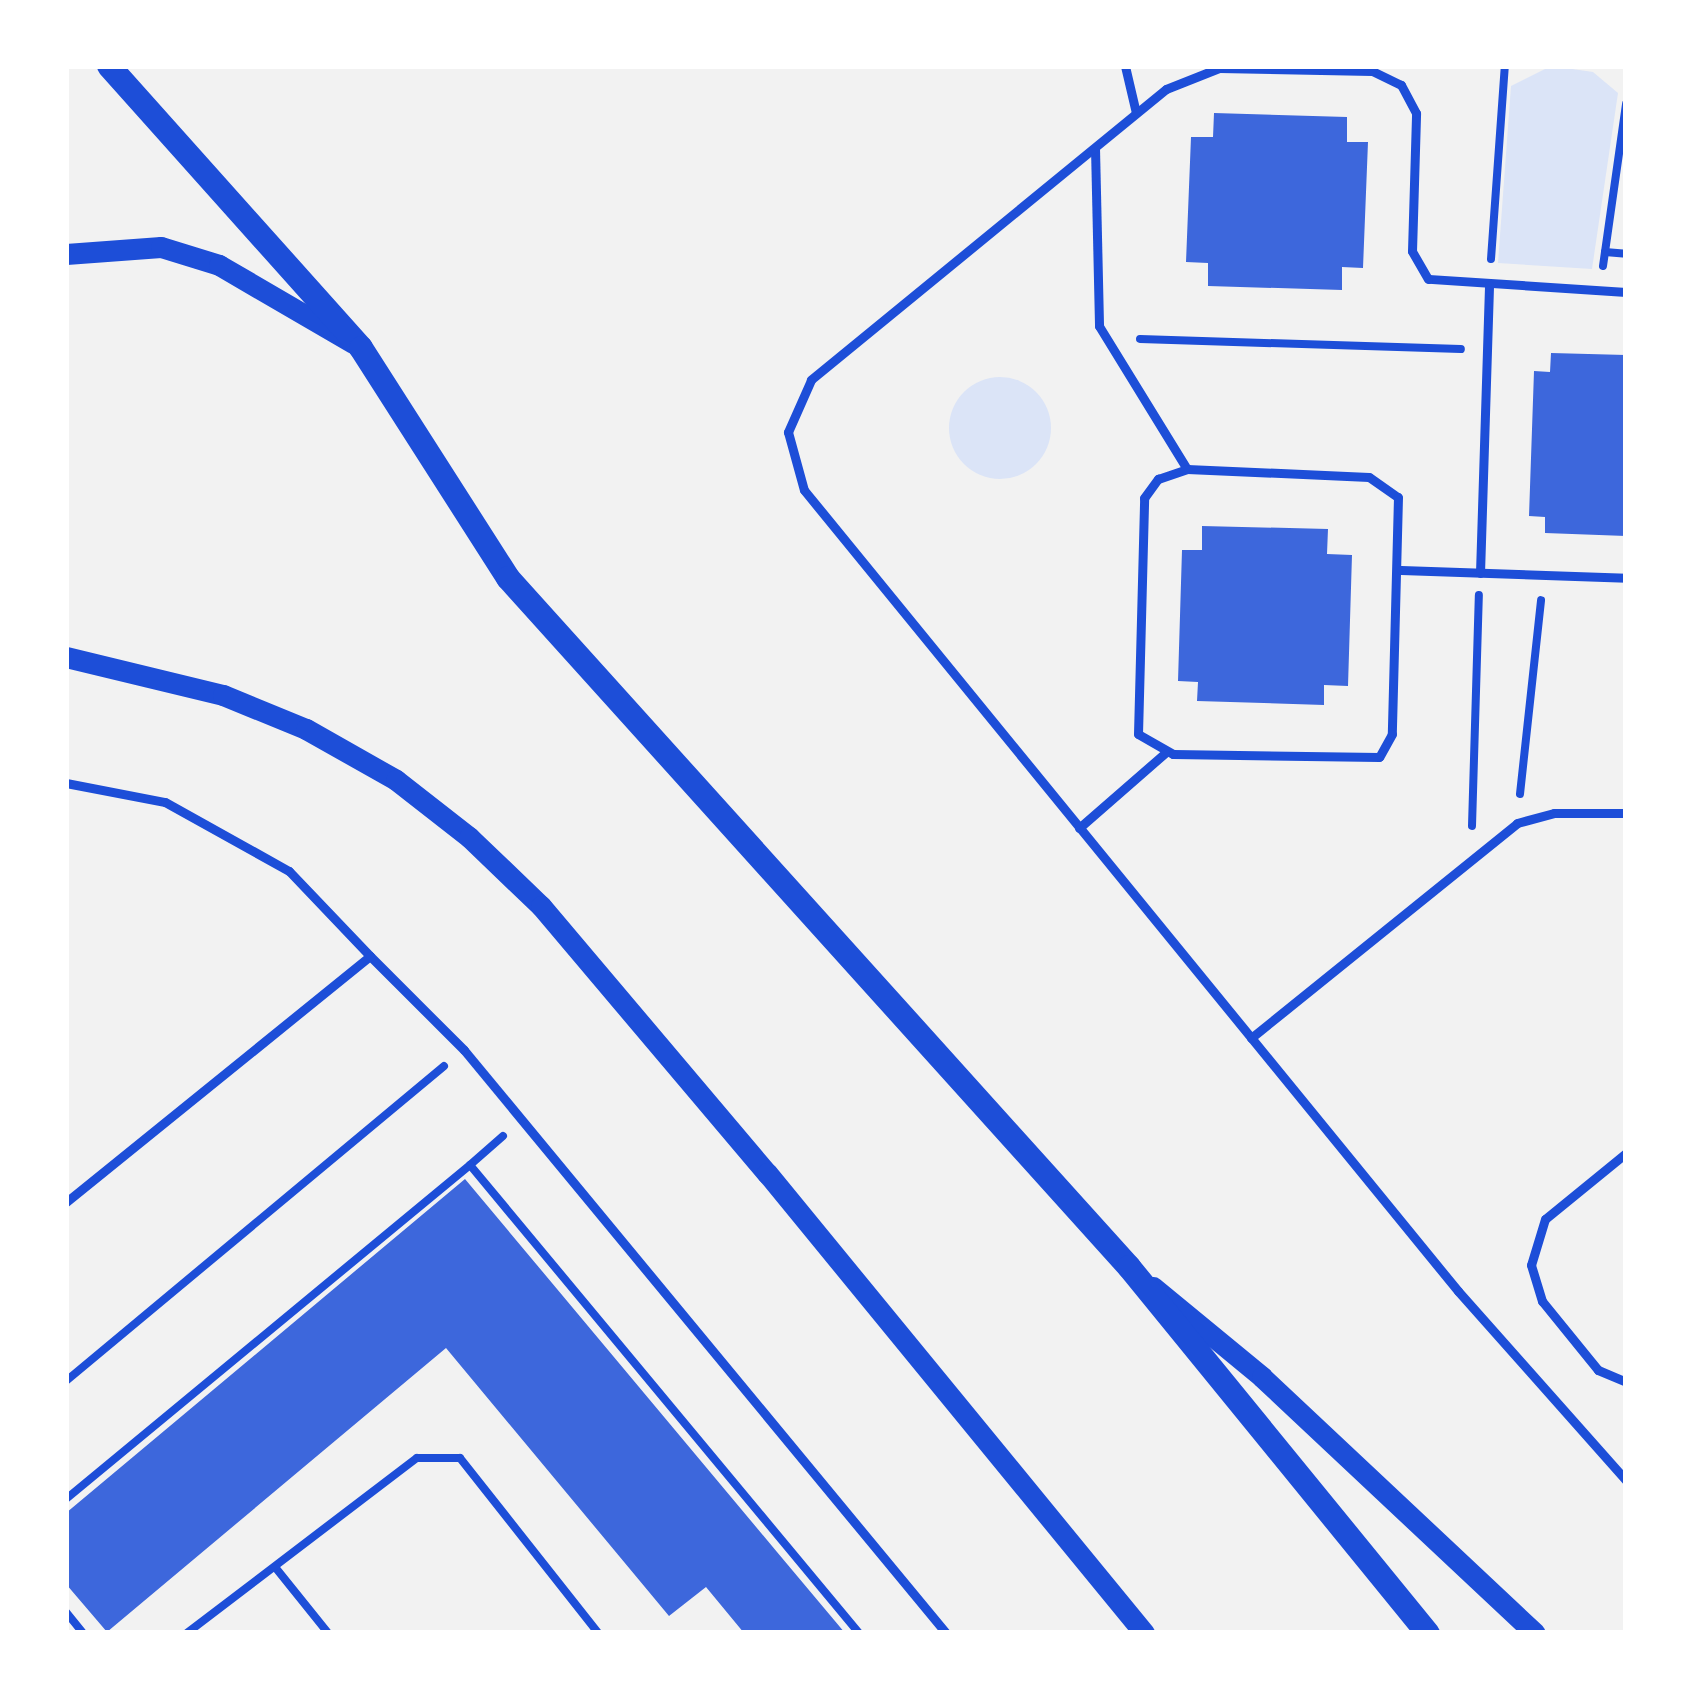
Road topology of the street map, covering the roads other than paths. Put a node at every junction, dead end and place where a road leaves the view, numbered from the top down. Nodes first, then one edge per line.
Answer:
1 (109, 66) edge
2 (1125, 66) edge
3 (1136, 113) junction
4 (1095, 148) junction
5 (66, 254) edge
6 (1489, 285) junction
7 (1626, 292) edge
8 (361, 349) junction
9 (1186, 469) junction
10 (1401, 571) junction
11 (1480, 573) junction
12 (1626, 578) edge
13 (66, 657) edge
14 (1165, 752) junction
15 (66, 783) edge
16 (1626, 813) edge
17 (1079, 827) junction
18 (370, 956) junction
19 (1251, 1038) junction
20 (1626, 1153) edge
21 (66, 1202) edge
22 (1130, 1267) junction
23 (1626, 1382) edge
24 (1626, 1480) edge
25 (946, 1633) edge
26 (1144, 1633) edge
27 (1428, 1633) edge
28 (1535, 1633) edge

1 - 8 main road
2 - 3 lane
3 - 4 lane
3 - 6 lane
4 - 9 lane
4 - 17 lane
5 - 8 street
6 - 7 lane
6 - 11 lane
8 - 22 main road
9 - 10 lane
9 - 14 lane
10 - 11 lane
10 - 14 lane
11 - 12 lane
13 - 26 street
14 - 17 lane
15 - 18 lane
16 - 19 lane
17 - 19 lane
18 - 21 lane
18 - 25 lane
19 - 24 lane
20 - 23 lane
22 - 27 main road
22 - 28 street

